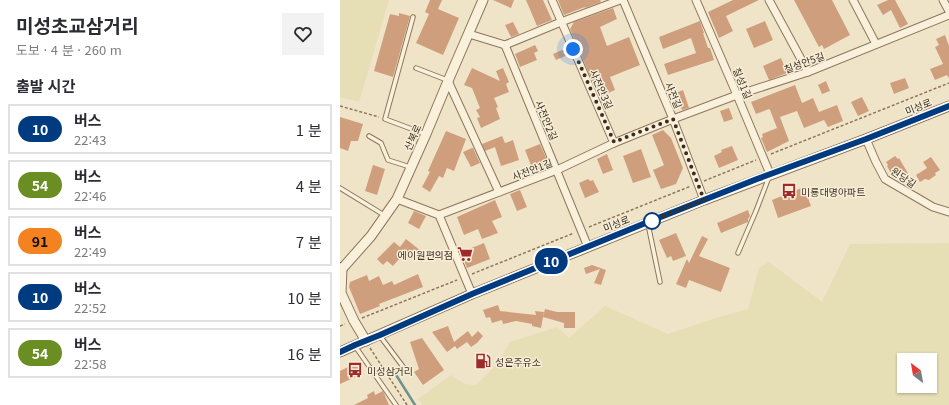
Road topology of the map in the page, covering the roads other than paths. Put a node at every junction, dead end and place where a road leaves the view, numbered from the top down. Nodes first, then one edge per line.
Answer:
1 (483, 0) edge
2 (552, 0) edge
3 (622, 0) edge
4 (696, 0) edge
5 (769, 0) edge
6 (853, 0) edge
7 (943, 0) edge
8 (949, 11) edge
9 (949, 15) edge
10 (413, 17) dead end
11 (561, 22) junction
12 (469, 34) junction
13 (876, 44) junction
14 (505, 45) junction
15 (416, 68) dead end
16 (808, 72) junction
17 (448, 81) junction
18 (737, 95) junction
19 (949, 106) edge
20 (673, 119) junction
21 (426, 134) junction
22 (369, 136) dead end
23 (866, 139) junction
24 (614, 142) junction
25 (411, 168) junction
26 (557, 170) junction
27 (770, 174) junction
28 (340, 188) edge
29 (499, 192) junction
30 (397, 199) junction
31 (704, 200) junction
32 (949, 212) edge
33 (440, 215) junction
34 (385, 216) junction
35 (648, 222) junction
36 (588, 247) junction
37 (738, 253) dead end
38 (341, 269) edge
39 (660, 282) dead end
40 (472, 294) junction
41 (380, 335) junction
42 (366, 341) junction
43 (355, 345) junction
44 (340, 352) edge
45 (407, 372) dead end
46 (396, 405) edge

1 - 12 street, 산북로
2 - 11 street, 사전안3길
3 - 11 street
3 - 20 street, 사전길
4 - 18 street, 칠성1길
5 - 16 street
6 - 13 street
7 - 8 street
9 - 13 street, 칠성안5길
10 - 21 lane
11 - 14 street
11 - 24 street, 사전안3길
12 - 14 street
12 - 17 street, 산북로
13 - 16 street, 칠성안5길
14 - 26 street, 사전안2길
15 - 17 lane
16 - 18 street, 칠성안5길
17 - 21 street, 산북로
17 - 29 street
18 - 20 street, 칠성안5길
18 - 27 street, 칠성1길
19 - 23 street, 미성로
20 - 24 street, 사전안1길
20 - 31 street, 사전길
21 - 25 street, 산북로
22 - 25 lane
23 - 27 street, 미성로
23 - 32 street, 원당길
24 - 26 street, 사전안1길
25 - 30 street, 산북로
26 - 29 street, 사전안1길
26 - 36 street, 사전안2길
27 - 31 street, 미성로
27 - 37 lane
28 - 34 lane
29 - 33 street, 사전안1길
30 - 33 street
30 - 34 street, 산북로
31 - 35 street, 미성로
33 - 40 street
34 - 38 street, 산북로
35 - 36 street, 미성로
35 - 39 lane
36 - 40 street, 미성로
38 - 42 street
40 - 41 street, 미성로
41 - 42 street, 미성로
41 - 45 lane
42 - 43 street, 미성로
43 - 44 street, 미성로
43 - 46 lane

